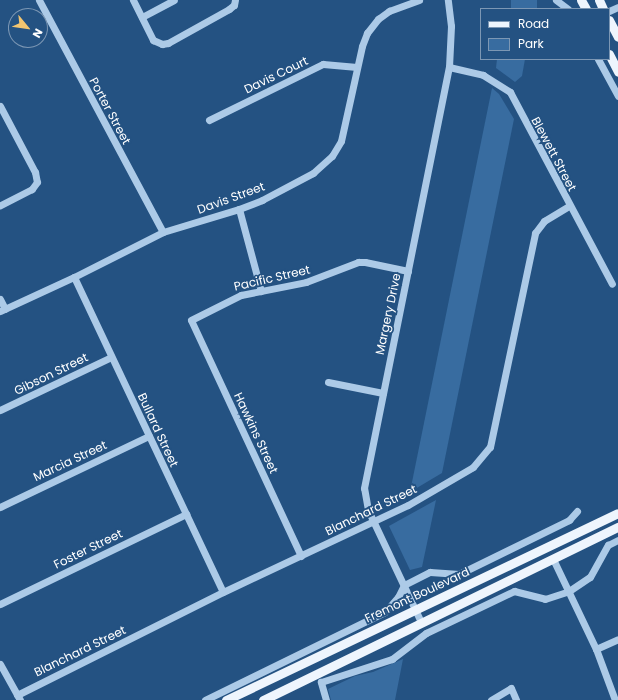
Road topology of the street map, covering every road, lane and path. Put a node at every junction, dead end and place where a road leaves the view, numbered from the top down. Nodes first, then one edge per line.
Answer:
1 (39, 0) edge
2 (133, 0) edge
3 (174, 0) edge
4 (419, 0) edge
5 (448, 0) edge
6 (556, 0) edge
7 (235, 3) edge
8 (567, 8) edge
9 (142, 17) junction
10 (610, 22) edge
11 (618, 37) edge
12 (610, 56) edge
13 (599, 60) edge
14 (357, 67) junction
15 (449, 67) junction
16 (618, 72) edge
17 (618, 96) edge
18 (0, 106) edge
19 (208, 120) dead end
20 (0, 205) edge
21 (569, 206) junction
22 (239, 209) junction
23 (163, 232) junction
24 (408, 271) junction
25 (74, 277) junction
26 (612, 284) dead end
27 (262, 291) junction
28 (0, 299) edge
29 (2, 310) edge
30 (191, 320) joint
31 (111, 357) junction
32 (328, 382) dead end
33 (383, 393) junction
34 (0, 410) edge
35 (149, 436) junction
36 (0, 507) edge
37 (577, 511) dead end
38 (618, 513) edge
39 (186, 514) junction
40 (374, 521) junction
41 (618, 527) edge
42 (618, 540) edge
43 (547, 548) junction
44 (301, 556) junction
45 (553, 559) junction
46 (404, 585) junction
47 (569, 591) junction
48 (223, 592) junction
49 (0, 604) edge
50 (415, 609) junction
51 (421, 622) junction
52 (618, 639) edge
53 (596, 649) junction
54 (0, 664) edge
55 (18, 697) edge
56 (205, 700) edge
57 (226, 700) edge
58 (263, 700) edge
59 (326, 700) edge
60 (491, 700) edge
61 (516, 700) edge
62 (615, 700) edge

1 - 23 street, Porter Street
2 - 9 street
3 - 9 street
4 - 14 street, Davis Street
5 - 15 street, Margery Drive
6 - 8 street
7 - 9 street
10 - 11 main road
12 - 16 main road
13 - 17 street
14 - 19 street, Davis Court
14 - 22 street, Davis Street
15 - 21 street, Blewett Street
15 - 24 street, Margery Drive
18 - 20 street
21 - 26 street, Blewett Street
21 - 40 street, Blanchard Street
22 - 23 street, Davis Street
22 - 27 street
23 - 25 street, Davis Street
24 - 27 street, Pacific Street
24 - 33 street, Margery Drive
25 - 29 street, Davis Street
25 - 31 street, Bullard Street
27 - 30 street, Pacific Street
28 - 29 street
30 - 44 street, Hawkins Street
31 - 34 street, Gibson Street
31 - 35 street, Bullard Street
32 - 33 street
33 - 40 street, Margery Drive
35 - 36 street, Marcia Street
35 - 39 street, Bullard Street
37 - 46 street, Fremont Boulevard
38 - 43 main road, Fremont Boulevard
39 - 48 street, Bullard Street
39 - 49 street, Foster Street
40 - 44 street, Blanchard Street
40 - 46 street, Margery Drive
41 - 45 main road
42 - 47 street
43 - 45 main road
43 - 50 main road, Fremont Boulevard
44 - 48 street, Blanchard Street
45 - 47 street
45 - 51 main road
46 - 50 street, Margery Drive
46 - 56 street, Fremont Boulevard
47 - 53 street
47 - 59 street
48 - 55 street, Blanchard Street
50 - 51 street, Margery Drive
50 - 57 main road, Fremont Boulevard
51 - 58 main road
52 - 53 street
53 - 62 street
54 - 55 street
60 - 61 street

